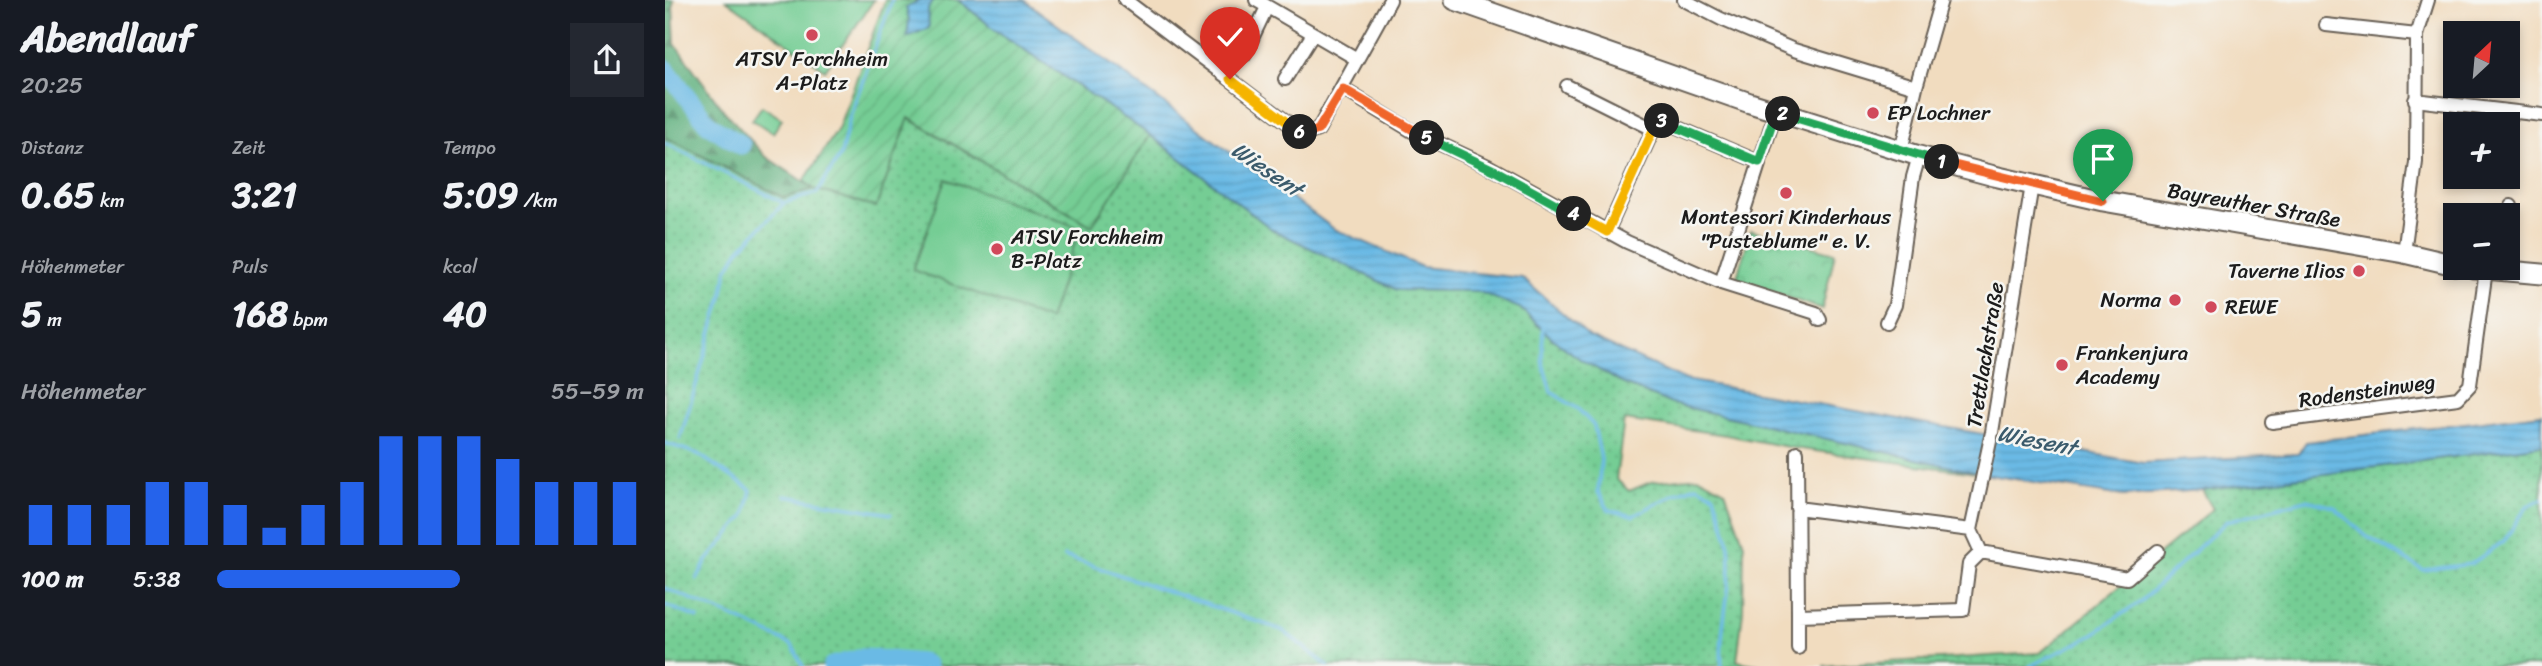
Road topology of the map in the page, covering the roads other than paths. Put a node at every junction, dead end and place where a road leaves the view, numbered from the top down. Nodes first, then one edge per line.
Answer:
1 (1125, 0) edge
2 (1390, 0) edge
3 (1455, 0) edge
4 (1684, 0) edge
5 (1941, 0) edge
6 (2428, 0) edge
7 (1261, 3) edge
8 (2326, 25) dead end
9 (1313, 34) junction
10 (2417, 35) junction
11 (1244, 55) dead end
12 (1357, 59) junction
13 (1285, 79) dead end
14 (1567, 86) dead end
15 (1916, 87) junction
16 (1343, 89) junction
17 (2415, 100) junction
18 (1776, 111) junction
19 (2542, 115) edge
20 (1653, 130) junction
21 (1910, 154) junction
22 (1759, 162) junction
23 (2032, 185) junction
24 (1607, 232) junction
25 (2403, 253) junction
26 (2443, 262) edge
27 (2520, 272) edge
28 (2542, 274) edge
29 (2479, 280) edge
30 (1721, 283) junction
31 (1820, 320) dead end
32 (1887, 322) dead end
33 (2272, 422) dead end
34 (1797, 452) dead end
35 (1797, 508) junction
36 (1971, 530) junction
37 (2158, 551) dead end
38 (1981, 552) junction
39 (1798, 615) junction
40 (1798, 648) dead end

1 - 16 street
2 - 12 street
3 - 18 main road, Bayreuther Straße
4 - 15 street
5 - 15 street
6 - 10 street
7 - 9 street
7 - 11 street
8 - 10 street
9 - 12 street
9 - 13 street
10 - 17 street
12 - 16 street
14 - 20 street
15 - 21 street
16 - 24 street
17 - 19 street
17 - 25 street
18 - 21 main road, Bayreuther Straße
18 - 22 street
20 - 22 street
20 - 24 street
21 - 23 main road, Bayreuther Straße
21 - 32 street
22 - 30 street
23 - 25 main road, Bayreuther Straße
23 - 36 street, Trettlachstraße
24 - 30 street
25 - 26 main road, Bayreuther Straße
27 - 28 main road
29 - 33 street, Rodensteinweg
30 - 31 street
34 - 35 street
35 - 36 street
35 - 39 street
36 - 38 street
37 - 38 street
38 - 39 street
39 - 40 street

